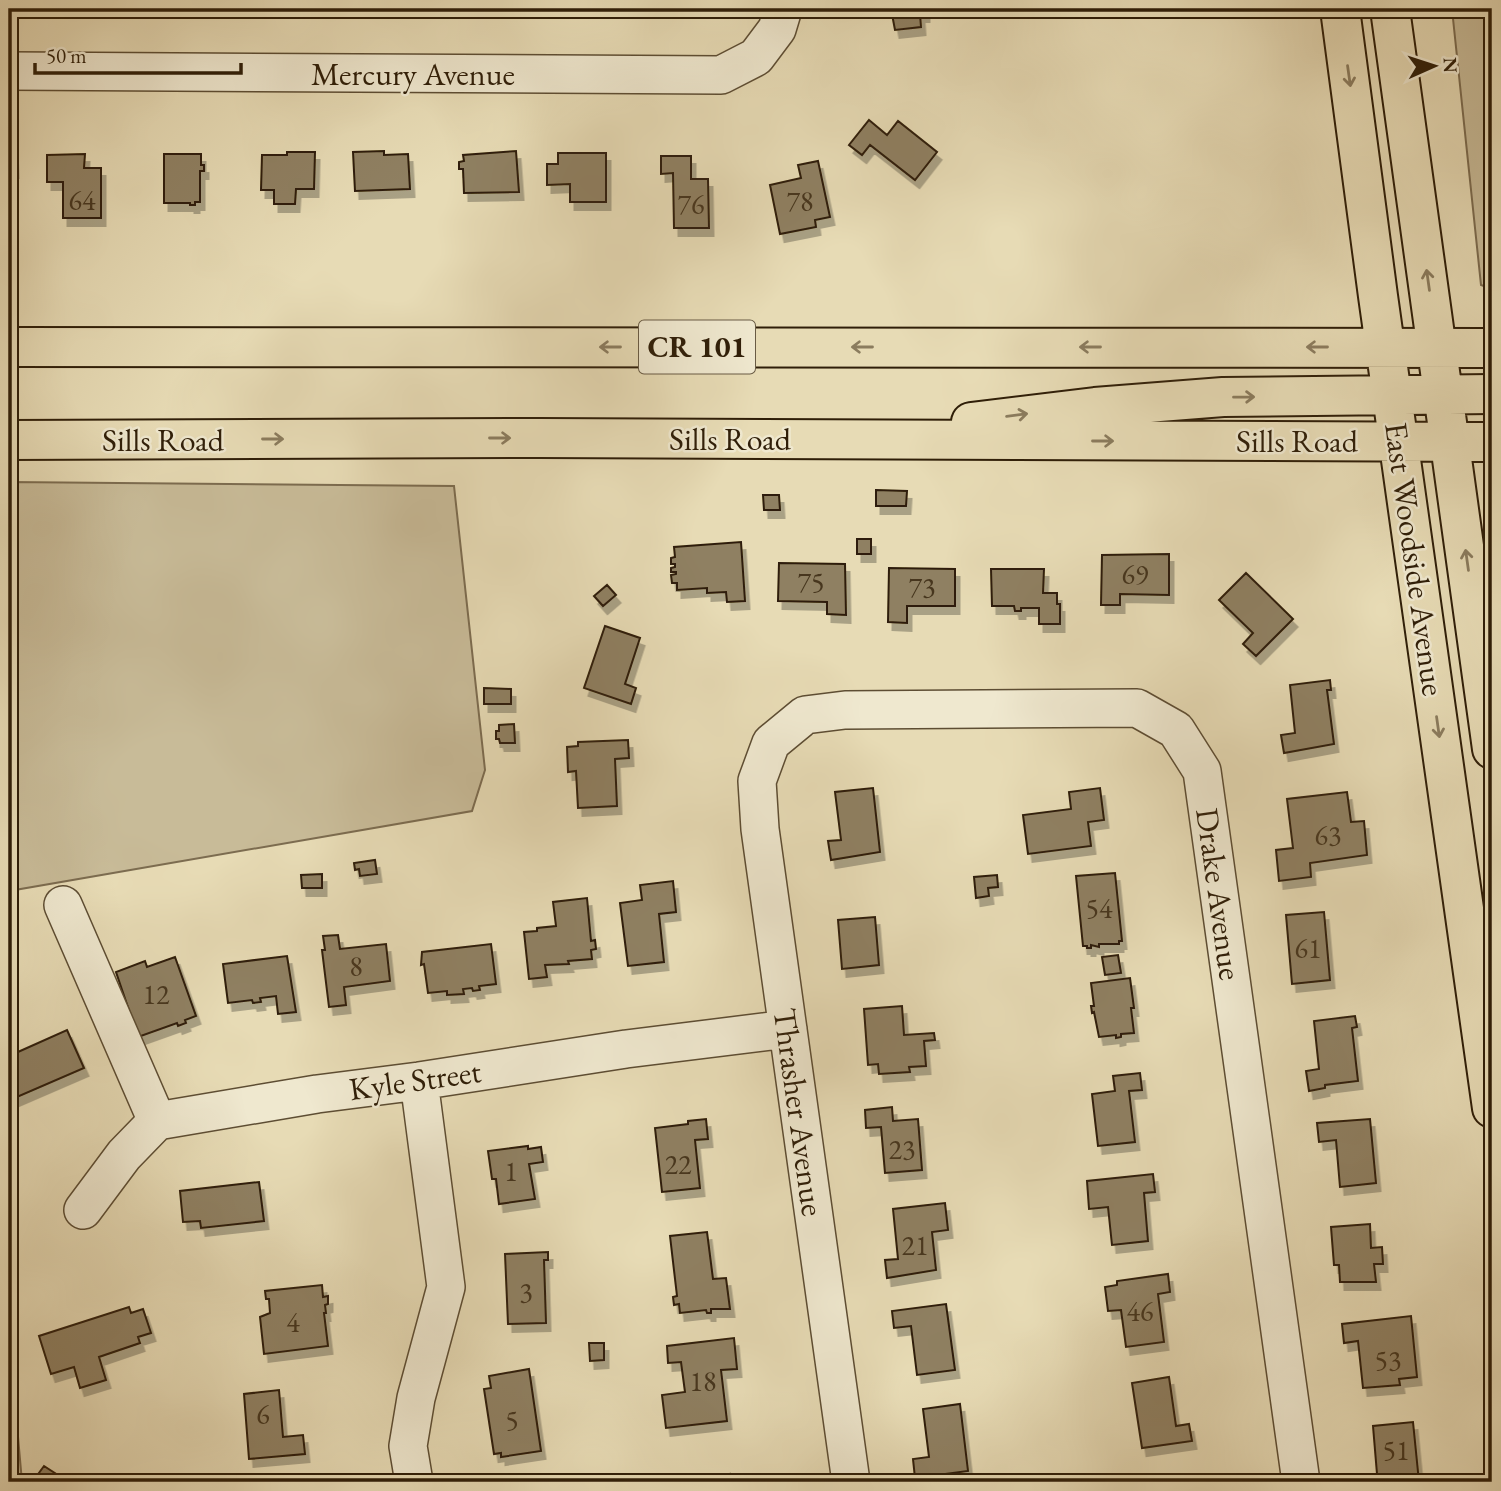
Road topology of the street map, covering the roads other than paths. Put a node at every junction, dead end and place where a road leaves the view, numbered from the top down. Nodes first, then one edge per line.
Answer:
1 (783, 9) edge
2 (1340, 9) edge
3 (1390, 9) edge
4 (9, 71) edge
5 (9, 347) edge
6 (1385, 347) junction
7 (1437, 347) junction
8 (1492, 348) edge
9 (1492, 394) edge
10 (1444, 395) junction
11 (1392, 396) junction
12 (853, 439) junction
13 (9, 440) edge
14 (1398, 441) junction
15 (1450, 442) junction
16 (1492, 442) edge
17 (771, 743) joint
18 (1492, 749) edge
19 (63, 905) dead end
20 (788, 1029) junction
21 (419, 1081) junction
22 (1492, 1108) edge
23 (157, 1121) junction
24 (83, 1210) dead end
25 (414, 1482) edge
26 (851, 1482) edge
27 (1301, 1482) edge

1 - 4 street, Mercury Avenue
2 -> 6 main road, East Woodside Avenue
7 -> 3 main road, East Woodside Avenue
6 -> 5 main road, CR 101
6 - 7 main road, CR 101
6 - 11 main road, East Woodside Avenue
7 - 8 main road, CR 101
7 - 10 main road, East Woodside Avenue
9 - 10 main road
10 - 11 main road
10 - 15 main road, East Woodside Avenue
12 -> 11 main road
11 - 14 main road, East Woodside Avenue
13 -> 12 main road, Sills Road
12 -> 14 main road, Sills Road
14 - 15 main road, Sills Road
14 -> 22 main road, East Woodside Avenue
15 - 16 main road, Sills Road
18 -> 15 main road, East Woodside Avenue
17 - 20 street, Thrasher Avenue
17 - 27 street, Drake Avenue
19 - 23 street
20 - 21 street, Kyle Street
20 - 26 street, Thrasher Avenue
21 - 23 street, Kyle Street
21 - 25 street
23 - 24 street

